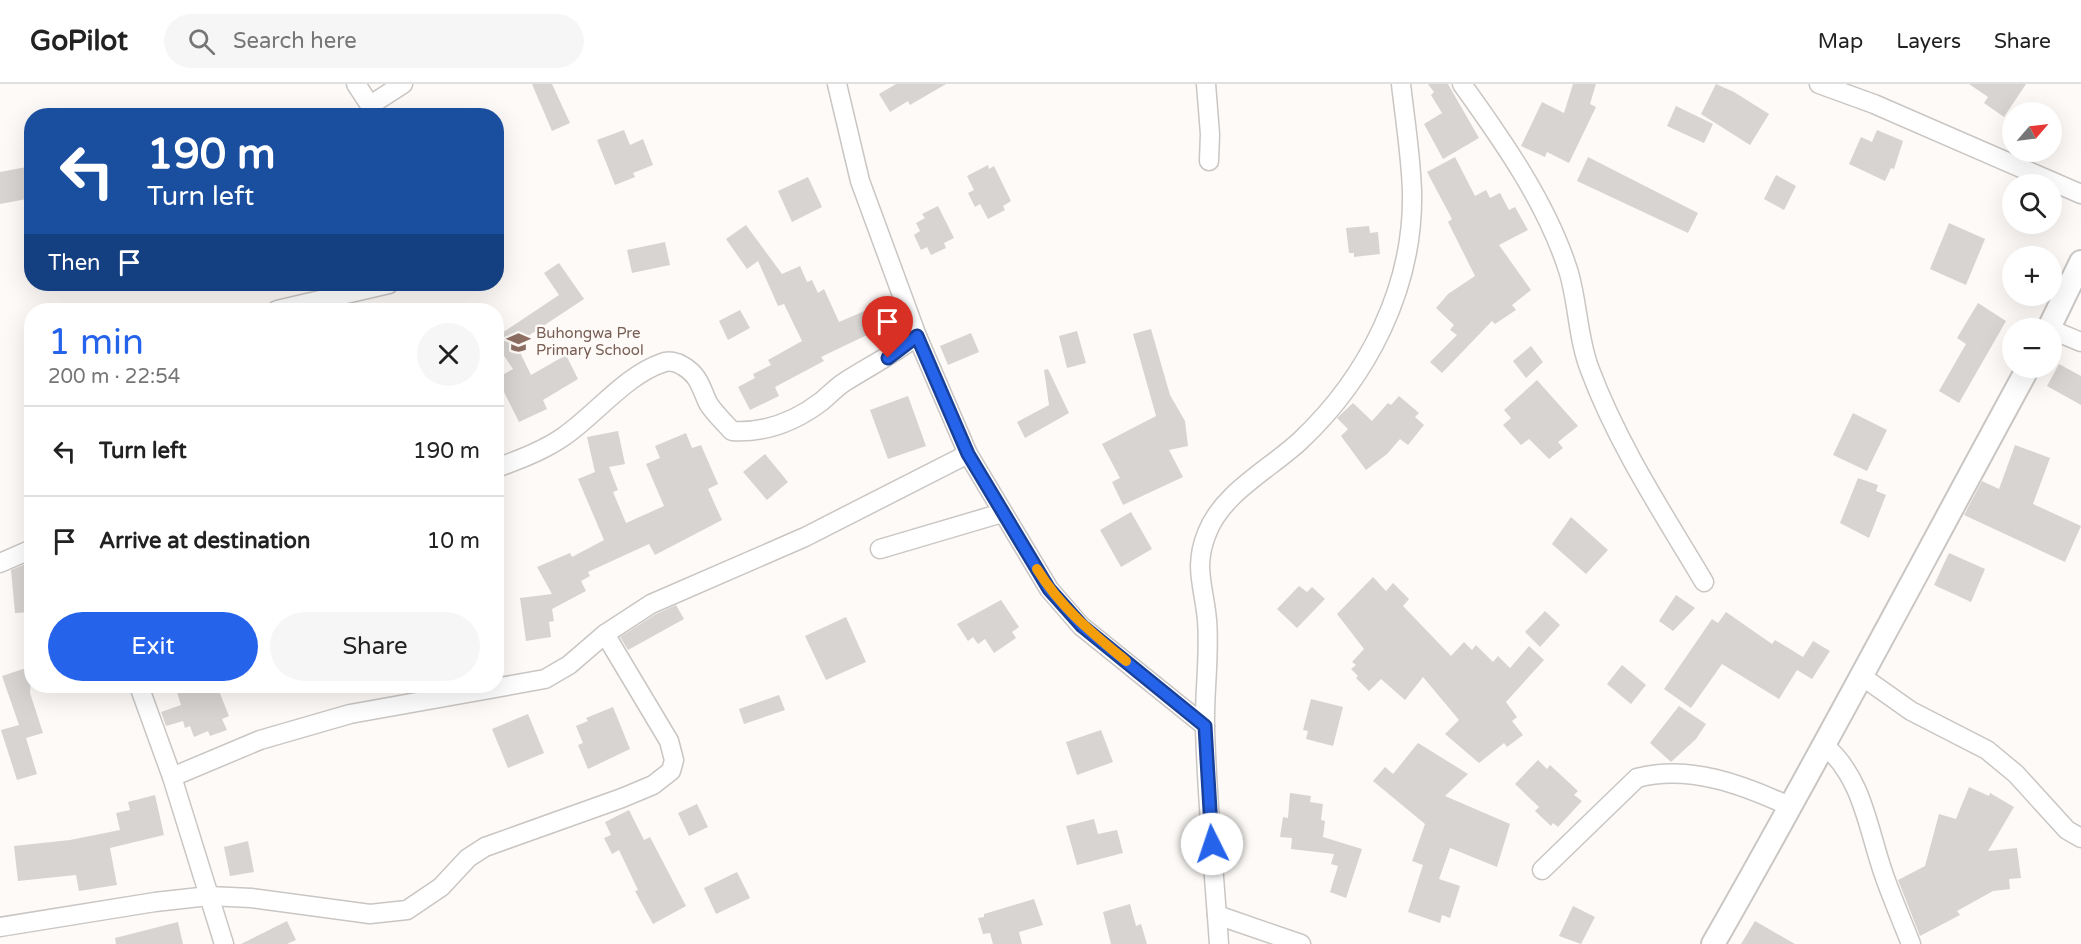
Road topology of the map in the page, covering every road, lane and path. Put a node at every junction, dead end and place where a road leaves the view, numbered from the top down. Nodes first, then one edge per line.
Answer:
1 (356, 84) edge
2 (403, 84) edge
3 (837, 84) edge
4 (1206, 84) edge
5 (1401, 84) edge
6 (1461, 84) edge
7 (1819, 84) edge
8 (373, 108) edge
9 (376, 108) edge
10 (1209, 161) dead end
11 (2081, 194) edge
12 (2081, 262) edge
13 (337, 291) edge
14 (299, 303) edge
15 (2056, 318) edge
16 (2062, 334) edge
17 (917, 336) junction
18 (2081, 342) edge
19 (2023, 378) edge
20 (968, 454) junction
21 (504, 465) edge
22 (1002, 513) junction
23 (880, 549) dead end
24 (24, 552) edge
25 (0, 563) edge
26 (1704, 582) dead end
27 (605, 634) junction
28 (1860, 675) junction
29 (504, 686) edge
30 (142, 693) edge
31 (467, 693) edge
32 (1205, 726) junction
33 (1825, 746) junction
34 (172, 777) junction
35 (1791, 807) junction
36 (2081, 838) edge
37 (1542, 870) dead end
38 (208, 896) junction
39 (1217, 915) junction
40 (0, 927) edge
41 (224, 944) edge
42 (1219, 944) edge
43 (1301, 944) edge
44 (1713, 944) edge
45 (1911, 944) edge

1 - 8 street
2 - 9 street
3 - 17 street
4 - 10 street
5 - 32 street
6 - 26 street
7 - 11 street
12 - 15 street
13 - 14 street
16 - 18 street
17 - 20 street
17 - 21 street
19 - 28 street
20 - 22 street
20 - 27 street
22 - 23 street
22 - 32 street
24 - 25 street
27 - 29 street
27 - 38 street
28 - 33 street
28 - 36 street
30 - 34 street
31 - 34 street
32 - 39 street
33 - 35 street
33 - 45 street
34 - 38 street
35 - 37 street
35 - 44 street
38 - 40 street
38 - 41 street
39 - 42 street
39 - 43 street

